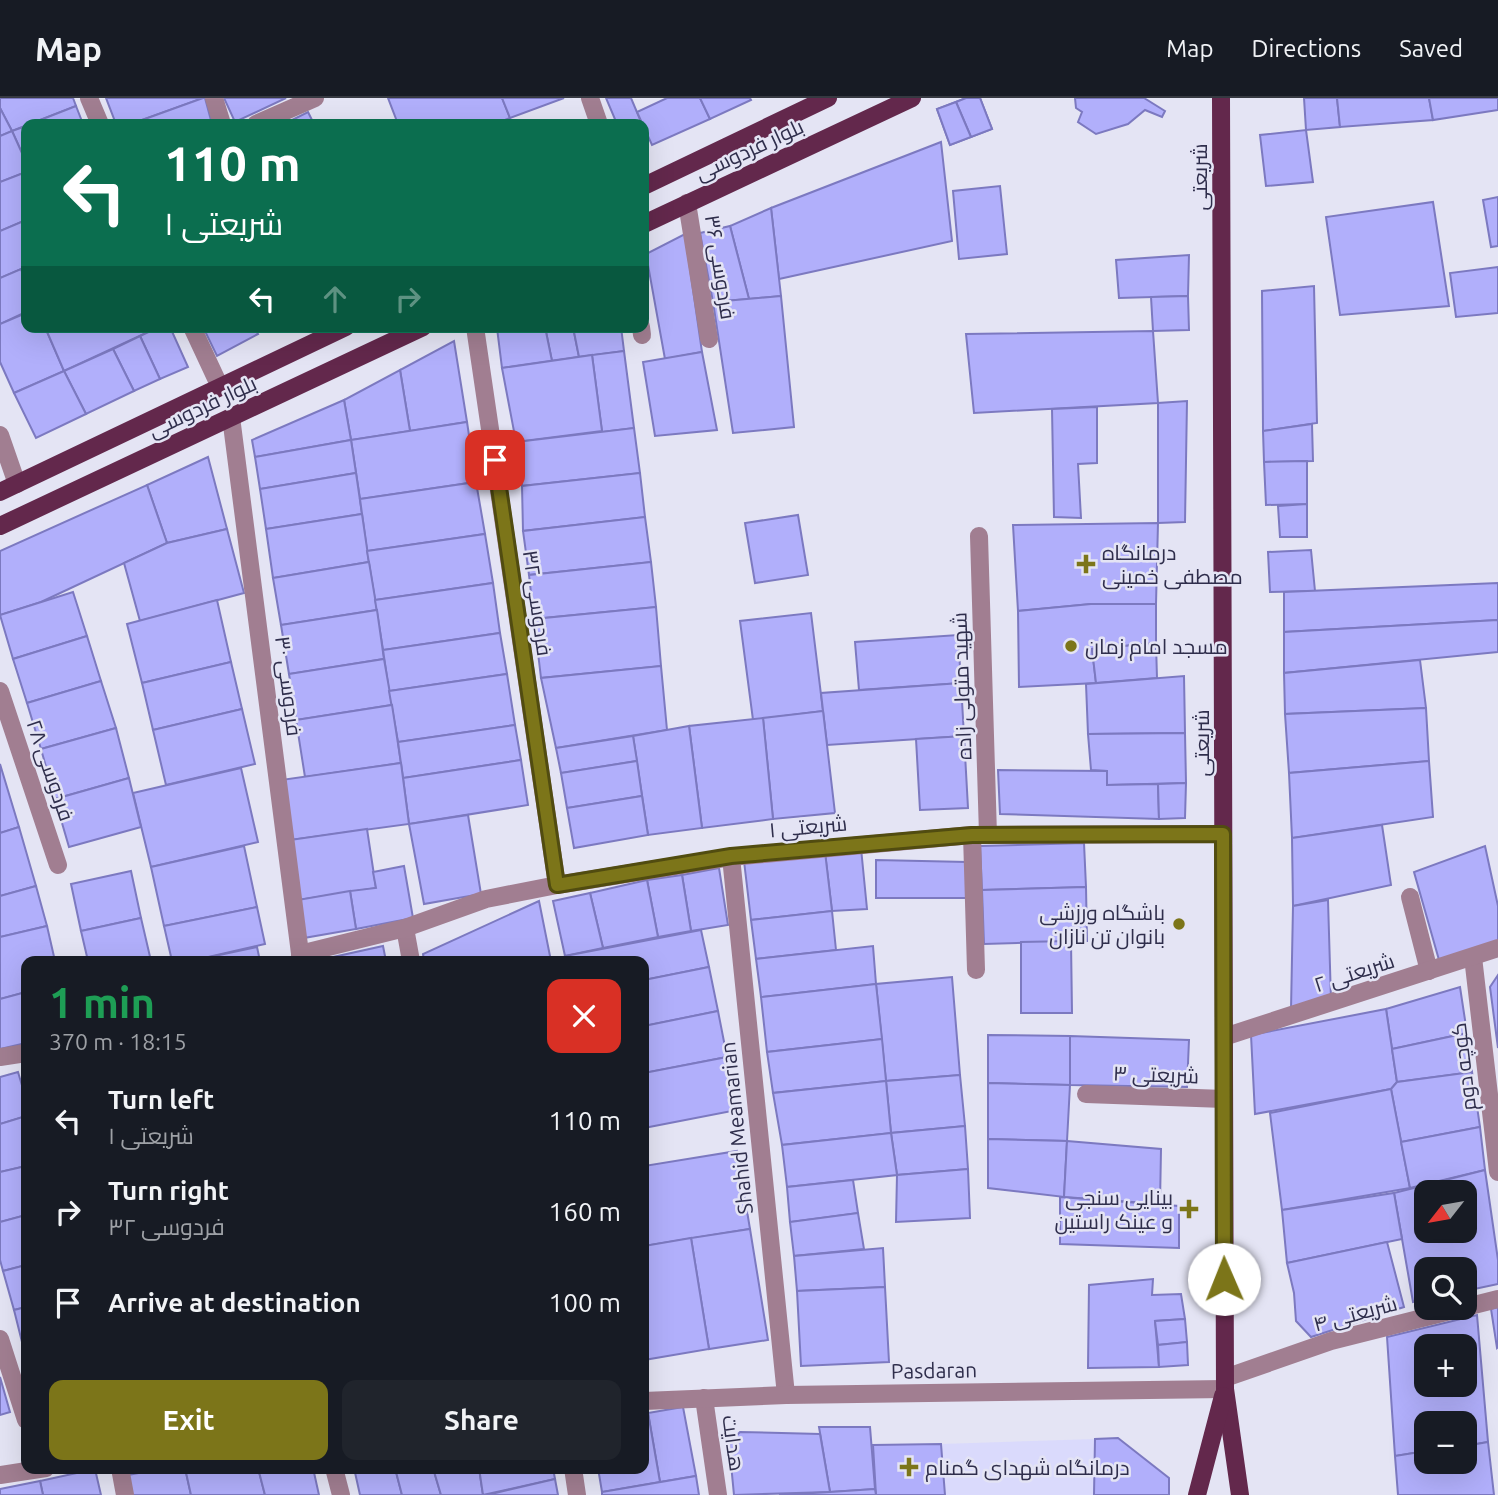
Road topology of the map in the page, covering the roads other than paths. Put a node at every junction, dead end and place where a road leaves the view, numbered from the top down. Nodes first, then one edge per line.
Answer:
1 (89, 98) edge
2 (214, 98) edge
3 (316, 98) edge
4 (590, 98) edge
5 (828, 98) edge
6 (912, 98) edge
7 (1222, 98) edge
8 (805, 103) edge
9 (98, 119) edge
10 (220, 119) edge
11 (268, 119) edge
12 (597, 119) edge
13 (649, 183) edge
14 (687, 203) junction
15 (649, 222) edge
16 (195, 333) edge
17 (333, 333) edge
18 (410, 333) edge
19 (476, 333) edge
20 (709, 339) dead end
21 (220, 387) junction
22 (231, 418) junction
23 (0, 435) edge
24 (17, 484) junction
25 (0, 492) edge
26 (0, 526) edge
27 (979, 536) dead end
28 (0, 691) edge
29 (1223, 834) junction
30 (980, 835) junction
31 (731, 856) junction
32 (58, 864) dead end
33 (557, 885) junction
34 (1410, 897) dead end
35 (405, 928) junction
36 (1498, 948) edge
37 (301, 956) edge
38 (305, 956) edge
39 (410, 956) edge
40 (1473, 957) junction
41 (976, 970) dead end
42 (1429, 971) junction
43 (1224, 1037) junction
44 (21, 1054) edge
45 (0, 1057) edge
46 (1086, 1094) dead end
47 (1224, 1099) junction
48 (1498, 1172) edge
49 (1498, 1299) edge
50 (0, 1339) edge
51 (1225, 1383) junction
52 (786, 1395) junction
53 (704, 1398) junction
54 (649, 1401) edge
55 (21, 1404) edge
56 (21, 1472) edge
57 (121, 1474) edge
58 (336, 1474) edge
59 (574, 1474) edge
60 (0, 1475) edge
61 (1197, 1493) edge
62 (125, 1495) edge
63 (341, 1495) edge
64 (577, 1495) edge
65 (718, 1495) edge
66 (1240, 1495) edge

1 - 9 street
2 - 10 street
3 - 11 street
4 - 12 street
5 - 8 main road, بلوار فردوسی
6 - 14 main road, بلوار فردوسی
7 - 29 main road, شریعتی
8 - 13 main road, بلوار فردوسی
14 - 15 main road, بلوار فردوسی
14 - 20 street, فردوسی ۳۶
16 - 21 street
17 - 21 main road, بلوار فردوسی
18 - 22 main road, بلوار فردوسی
19 - 33 street, فردوسی ۳۲
21 - 24 main road, بلوار فردوسی
22 - 26 main road, بلوار فردوسی
22 - 37 street, فردوسی ۳۰
23 - 24 street
24 - 25 main road, بلوار فردوسی
27 - 30 street, شهید متولی زاده
28 - 32 street, فردوسی ۲۸
29 - 30 street, شریعتی ۱
29 - 43 main road, شریعتی
30 - 31 street, شریعتی ۱
30 - 41 street, شهید متولی زاده
31 - 33 street, شریعتی ۱
31 - 52 street, Shahid Meamarian
33 - 35 street, شریعتی ۱
34 - 42 street
35 - 38 street, شریعتی ۱
35 - 39 street
36 - 40 street, شریعتی ۲
40 - 42 street, شریعتی ۲
40 - 48 street, کوچه دوم
42 - 43 street, شریعتی ۲
43 - 47 main road, شریعتی
44 - 45 street
46 - 47 street, شریعتی ۳
47 - 51 main road, شریعتی
49 - 51 street, شریعتی ۴
50 - 55 street
51 - 52 street, Pasdaran
51 - 61 main road
51 - 66 main road
52 - 53 street, Pasdaran
53 - 54 street, Pasdaran
53 - 65 street, هدایت
56 - 60 street
57 - 62 street
58 - 63 street
59 - 64 street

